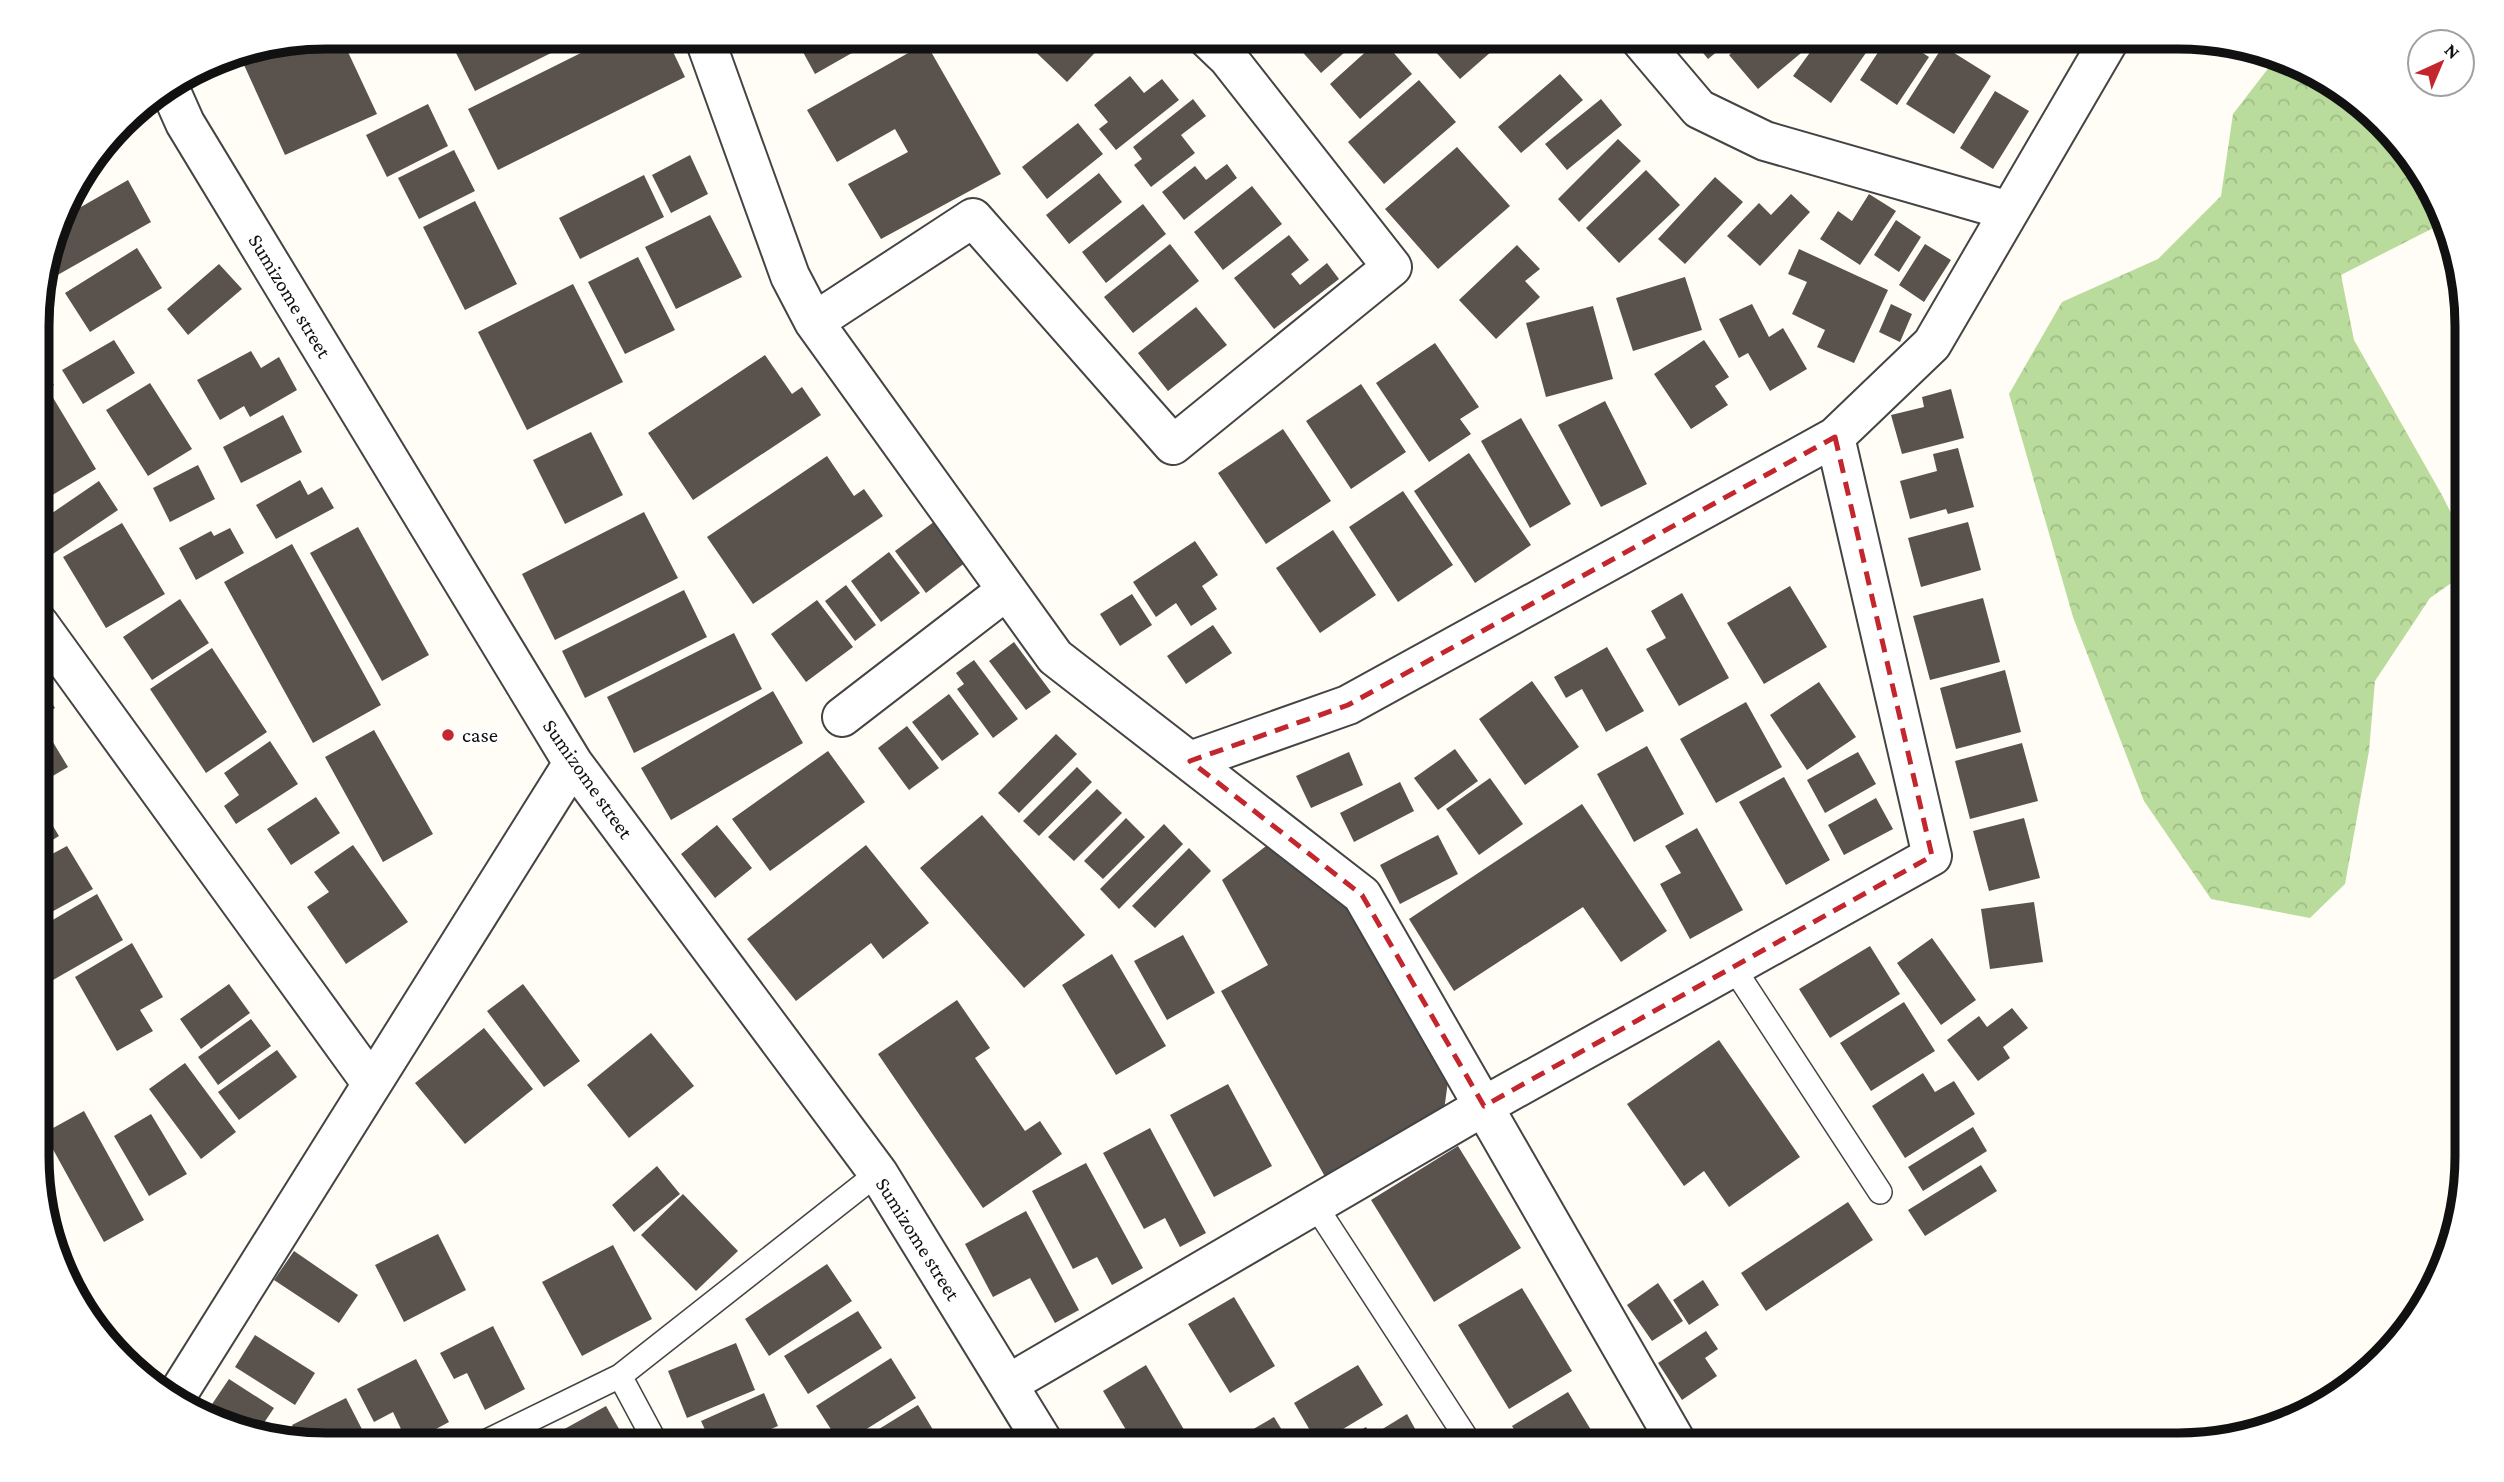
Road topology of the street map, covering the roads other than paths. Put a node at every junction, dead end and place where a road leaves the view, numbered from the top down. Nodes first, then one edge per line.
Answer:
1 (708, 49) edge
2 (1219, 49) edge
3 (1649, 49) edge
4 (2103, 49) edge
5 (173, 95) edge
6 (2010, 211) junction
7 (814, 322) junction
8 (1835, 437) junction
9 (1007, 590) junction
10 (49, 638) edge
11 (842, 717) dead end
12 (1189, 761) junction
13 (573, 763) junction
14 (1733, 967) junction
15 (372, 1084) junction
16 (1484, 1106) junction
17 (878, 1174) junction
18 (1881, 1192) dead end
19 (1315, 1205) junction
20 (620, 1376) junction
21 (1008, 1384) junction
22 (180, 1391) edge
23 (504, 1433) edge
24 (651, 1433) edge
25 (1038, 1433) edge
26 (1463, 1433) edge
27 (1671, 1433) edge

1 - 7 street
2 - 7 street
3 - 6 street
4 - 6 street
5 - 13 street, Sumizome street
6 - 8 street
7 - 9 street
8 - 12 street
8 - 14 street
9 - 11 street
9 - 12 street
10 - 15 street
12 - 16 street
13 - 15 street
13 - 17 street, Sumizome street
14 - 16 street
14 - 18 lane
15 - 22 street
16 - 19 street
16 - 27 street
17 - 20 lane
17 - 21 street, Sumizome street
19 - 21 street
19 - 26 lane
20 - 23 lane
20 - 24 lane
21 - 25 street, Sumizome street

